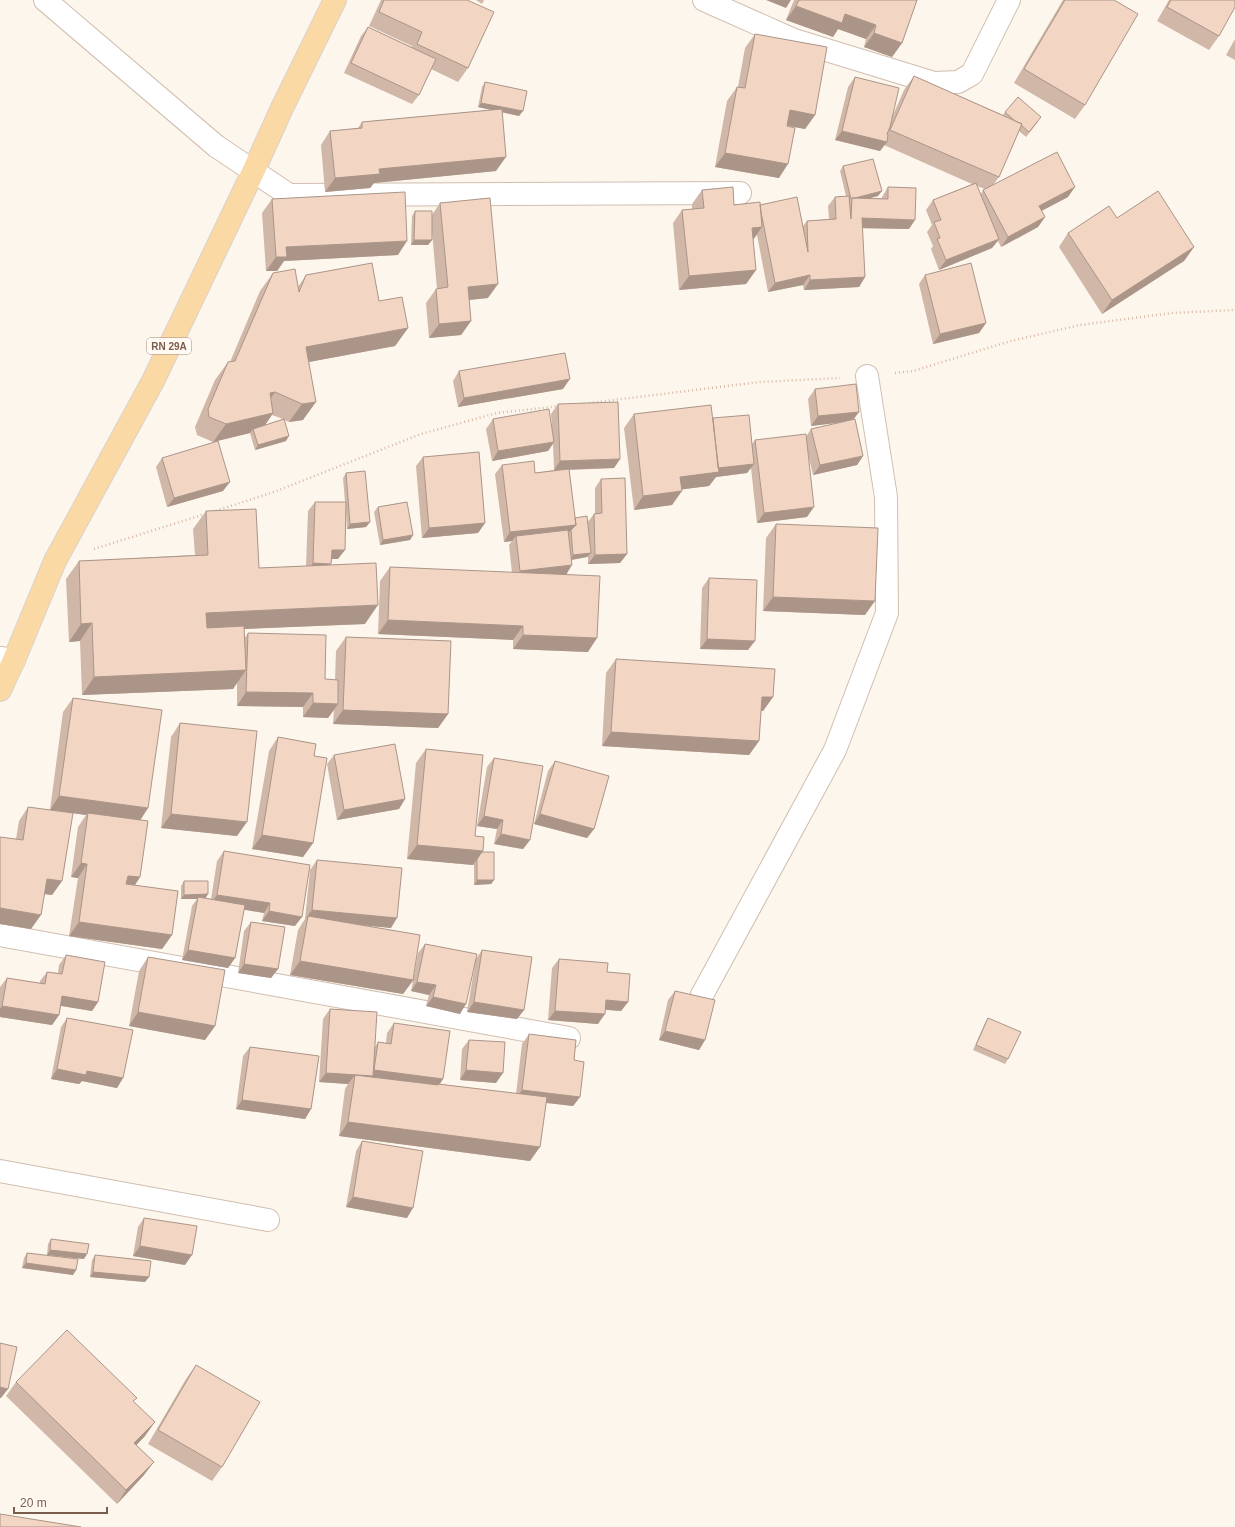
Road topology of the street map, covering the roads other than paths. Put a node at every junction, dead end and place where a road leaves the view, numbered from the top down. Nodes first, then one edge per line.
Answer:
1 (46, 0) edge
2 (335, 0) edge
3 (704, 0) edge
4 (1009, 0) edge
5 (253, 172) junction
6 (740, 192) dead end
7 (867, 376) road end
8 (7, 659) edge
9 (0, 690) edge
10 (0, 936) edge
11 (702, 995) dead end
12 (569, 1038) edge
13 (0, 1171) edge
14 (268, 1220) dead end

1 - 5 street
2 - 5 main road, RN 29A
3 - 4 street
5 - 6 street
5 - 8 main road, RN 29A
7 - 11 street
8 - 9 main road, RN 29A
10 - 12 street
13 - 14 street

